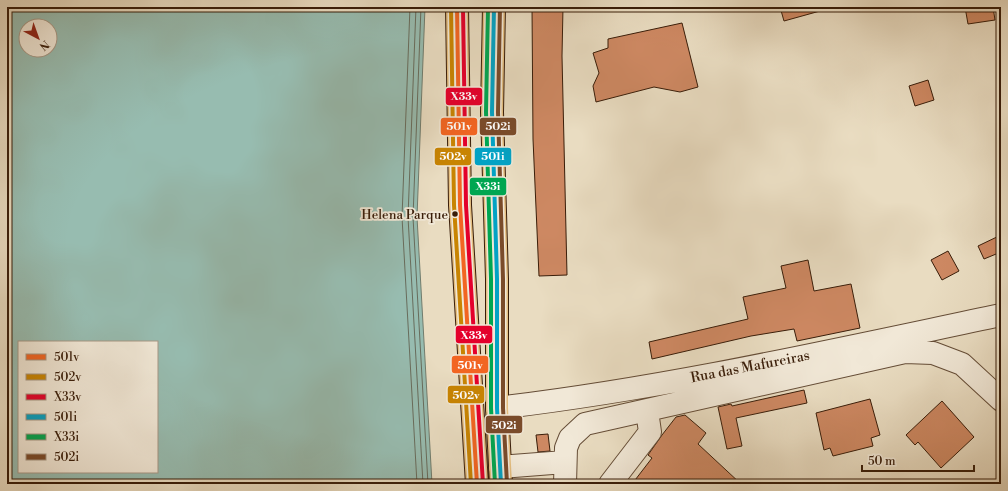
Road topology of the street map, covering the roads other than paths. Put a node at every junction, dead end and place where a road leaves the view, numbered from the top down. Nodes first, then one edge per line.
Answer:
1 (457, 7) edge
2 (494, 7) edge
3 (1001, 315) edge
4 (1001, 400) edge
5 (497, 408) junction
6 (647, 411) junction
7 (565, 462) junction
8 (501, 476) edge
9 (477, 484) edge
10 (566, 484) edge
11 (610, 484) edge

1 - 9 main road
2 - 5 main road
3 - 5 street, Rua das Mafureiras
4 - 6 street
5 - 8 main road
6 - 7 street
6 - 11 street
7 - 8 street
7 - 10 street

